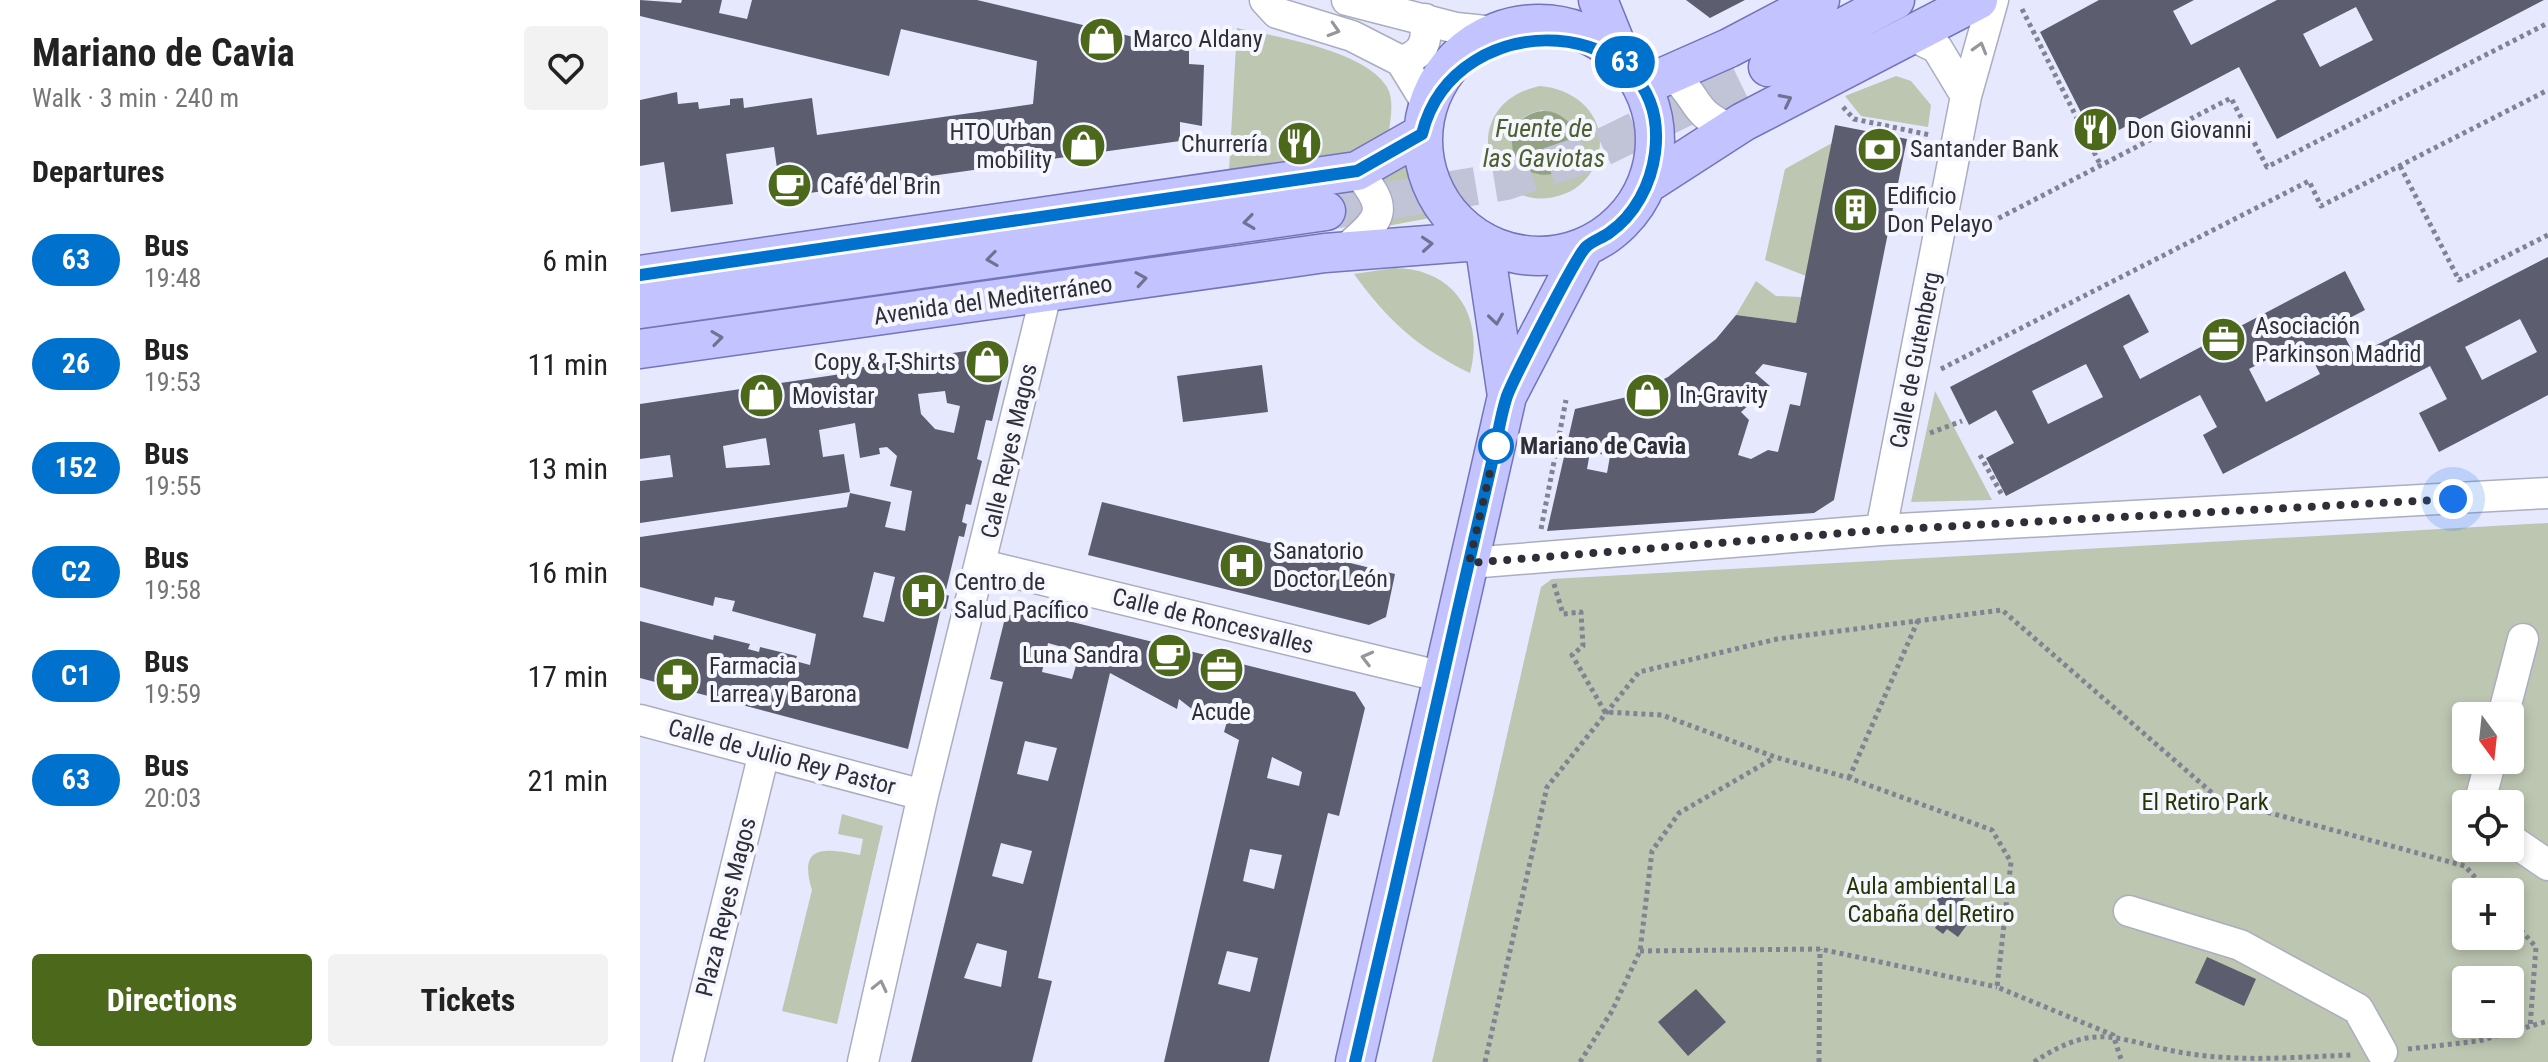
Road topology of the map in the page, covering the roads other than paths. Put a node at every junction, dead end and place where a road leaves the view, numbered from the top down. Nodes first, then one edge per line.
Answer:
1 (1265, 0) edge
2 (1347, 0) edge
3 (1598, 0) edge
4 (1820, 0) edge
5 (1895, 0) edge
6 (1978, 0) edge
7 (2007, 3) edge
8 (1546, 12) edge
9 (1425, 19) junction
10 (1495, 32) junction
11 (1911, 35) junction
12 (1401, 61) junction
13 (1768, 67) tunnel mouth
14 (1645, 73) junction
15 (1966, 96) junction
16 (1425, 119) junction
17 (1731, 129) junction
18 (1357, 171) junction
19 (1647, 184) junction
20 (1326, 211) tunnel mouth
21 (1482, 242) junction
22 (1584, 248) junction
23 (1345, 250) junction
24 (640, 275) edge
25 (1046, 294) junction
26 (640, 309) edge
27 (640, 349) edge
28 (1507, 396) junction
29 (2548, 493) edge
30 (1881, 530) junction
31 (1469, 563) junction
32 (982, 565) junction
33 (2523, 639) dead end
34 (1443, 677) junction
35 (2507, 702) edge
36 (640, 720) edge
37 (764, 753) junction
38 (923, 795) junction
39 (2524, 849) edge
40 (2548, 865) edge
41 (2129, 911) dead end
42 (2382, 1052) road end
43 (688, 1062) edge
44 (863, 1062) edge
45 (1355, 1062) edge

1 -> 12 street
2 - 9 street
3 - 14 main road
4 - 14 main road
5 - 13 main road
6 - 11 main road
15 -> 7 street, Calle de Gutenberg
8 - 10 main road
8 - 14 main road
9 - 10 street
9 - 12 street
10 - 16 main road
11 - 15 street
17 -> 11 main road
12 - 16 street
14 - 17 street
14 - 19 main road
15 - 30 street, Calle de Gutenberg
16 - 18 main road
16 - 21 main road
17 - 19 main road
18 - 23 street
18 - 24 main road
19 - 22 main road
20 -> 26 main road, Avenida del Mediterráneo
21 - 22 main road
23 -> 21 main road, Avenida del Mediterráneo
21 -> 28 main road
22 - 28 main road
25 -> 23 main road, Avenida del Mediterráneo
27 -> 25 main road, Avenida del Mediterráneo
25 - 32 street, Calle Reyes Magos
28 - 31 main road
29 - 30 street
30 - 31 street
31 - 34 main road
34 -> 32 street, Calle de Roncesvalles
32 - 38 street, Calle Reyes Magos
33 - 35 street
34 - 45 main road
36 - 37 street, Calle de Julio Rey Pastor
37 - 38 street, Calle de Julio Rey Pastor
37 - 43 street, Plaza Reyes Magos
44 -> 38 street
39 - 40 street
41 - 42 street

